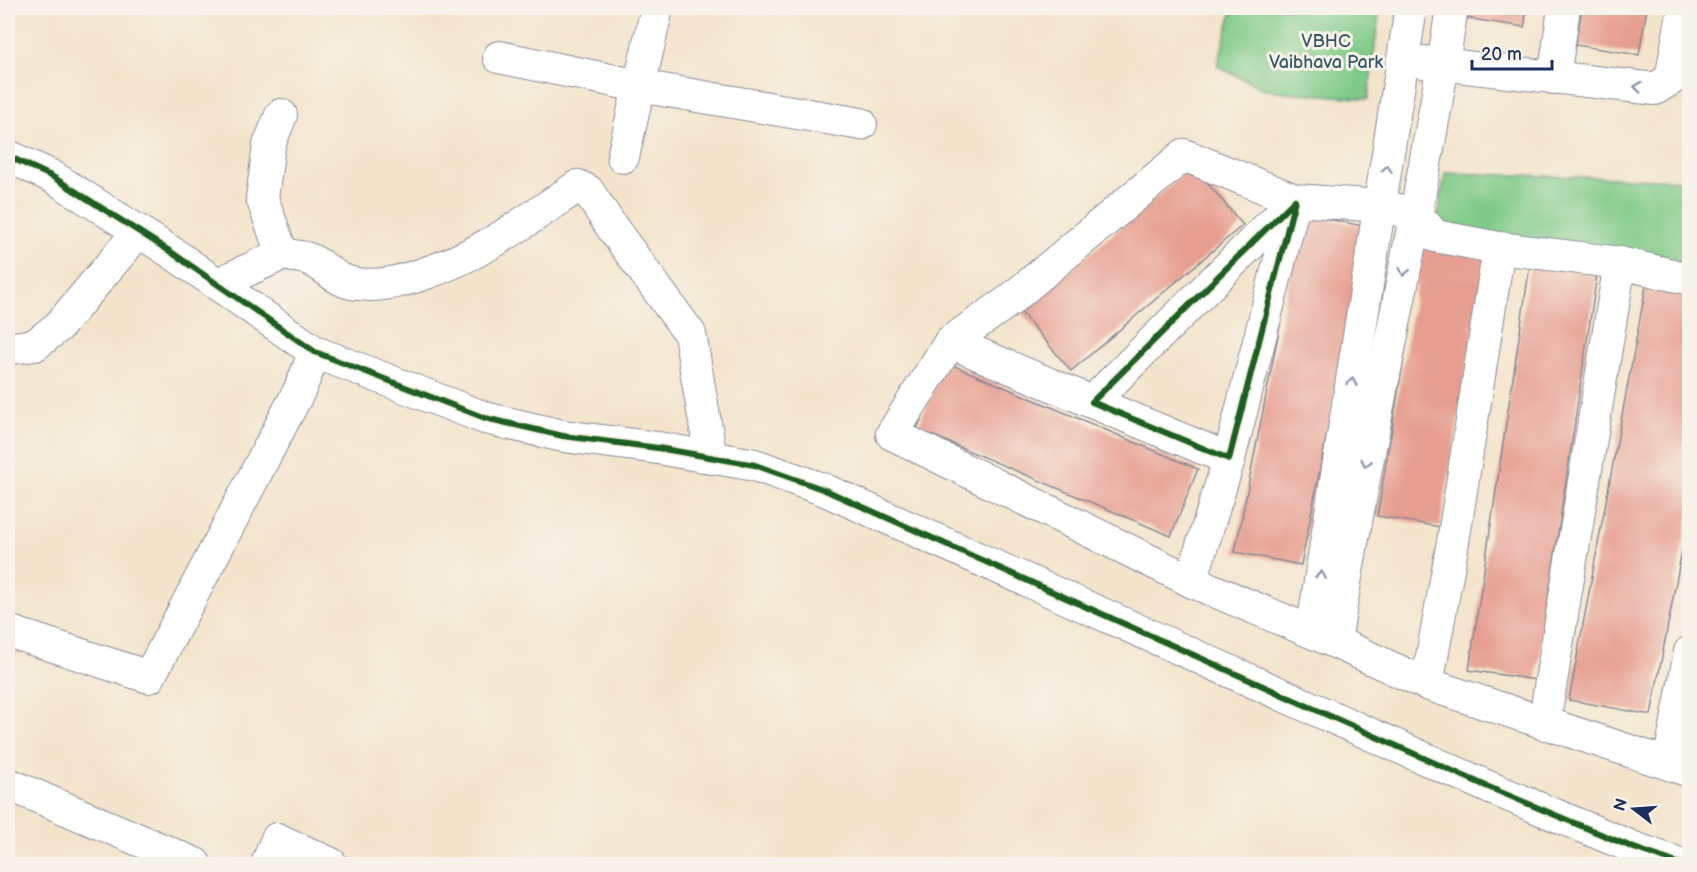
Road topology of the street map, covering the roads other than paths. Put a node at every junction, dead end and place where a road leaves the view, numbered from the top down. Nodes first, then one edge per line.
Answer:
1 (657, 8) edge
2 (1411, 8) edge
3 (1452, 8) edge
4 (1564, 8) edge
5 (1684, 8) edge
6 (499, 57) dead end
7 (1403, 59) junction
8 (1443, 65) junction
9 (1680, 73) edge
10 (1554, 78) junction
11 (639, 86) junction
12 (281, 115) dead end
13 (861, 124) dead end
14 (624, 157) dead end
15 (14, 169) edge
16 (1295, 200) junction
17 (1381, 206) junction
18 (1416, 214) junction
19 (139, 231) junction
20 (1499, 248) junction
21 (282, 254) junction
22 (1620, 263) junction
23 (1689, 279) edge
24 (218, 284) junction
25 (950, 342) junction
26 (12, 348) dead end
27 (315, 352) junction
28 (1092, 402) junction
29 (711, 458) junction
30 (1230, 459) junction
31 (1191, 581) junction
32 (8, 631) edge
33 (1323, 637) junction
34 (1689, 652) edge
35 (1427, 684) junction
36 (1544, 724) junction
37 (1679, 767) edge
38 (8, 784) edge
39 (195, 864) edge
40 (267, 864) edge
41 (331, 864) edge
42 (1680, 864) edge

1 - 11 street
2 - 7 street
3 - 8 street
4 - 10 street
5 - 9 street
6 - 11 street
7 - 8 street
17 -> 7 street
8 - 10 street
8 - 18 street
9 -> 10 street
11 - 13 street
11 - 14 street
12 - 21 street
15 - 19 street
16 - 17 street
16 - 25 street
16 - 28 street
16 - 30 street
17 - 18 street
33 -> 17 street
18 - 20 street
18 -> 33 street
19 - 24 street
19 - 26 street
20 - 22 street
20 - 35 street
21 - 24 street
21 - 29 street
22 - 23 street
22 - 36 street
24 - 27 street
25 - 28 street
25 - 31 street
27 - 29 street
27 - 32 street
28 - 30 street
29 - 42 street
30 - 31 street
31 - 33 street
33 - 35 street
34 - 37 street
35 - 36 street
36 - 37 street
38 - 39 street
40 - 41 street

